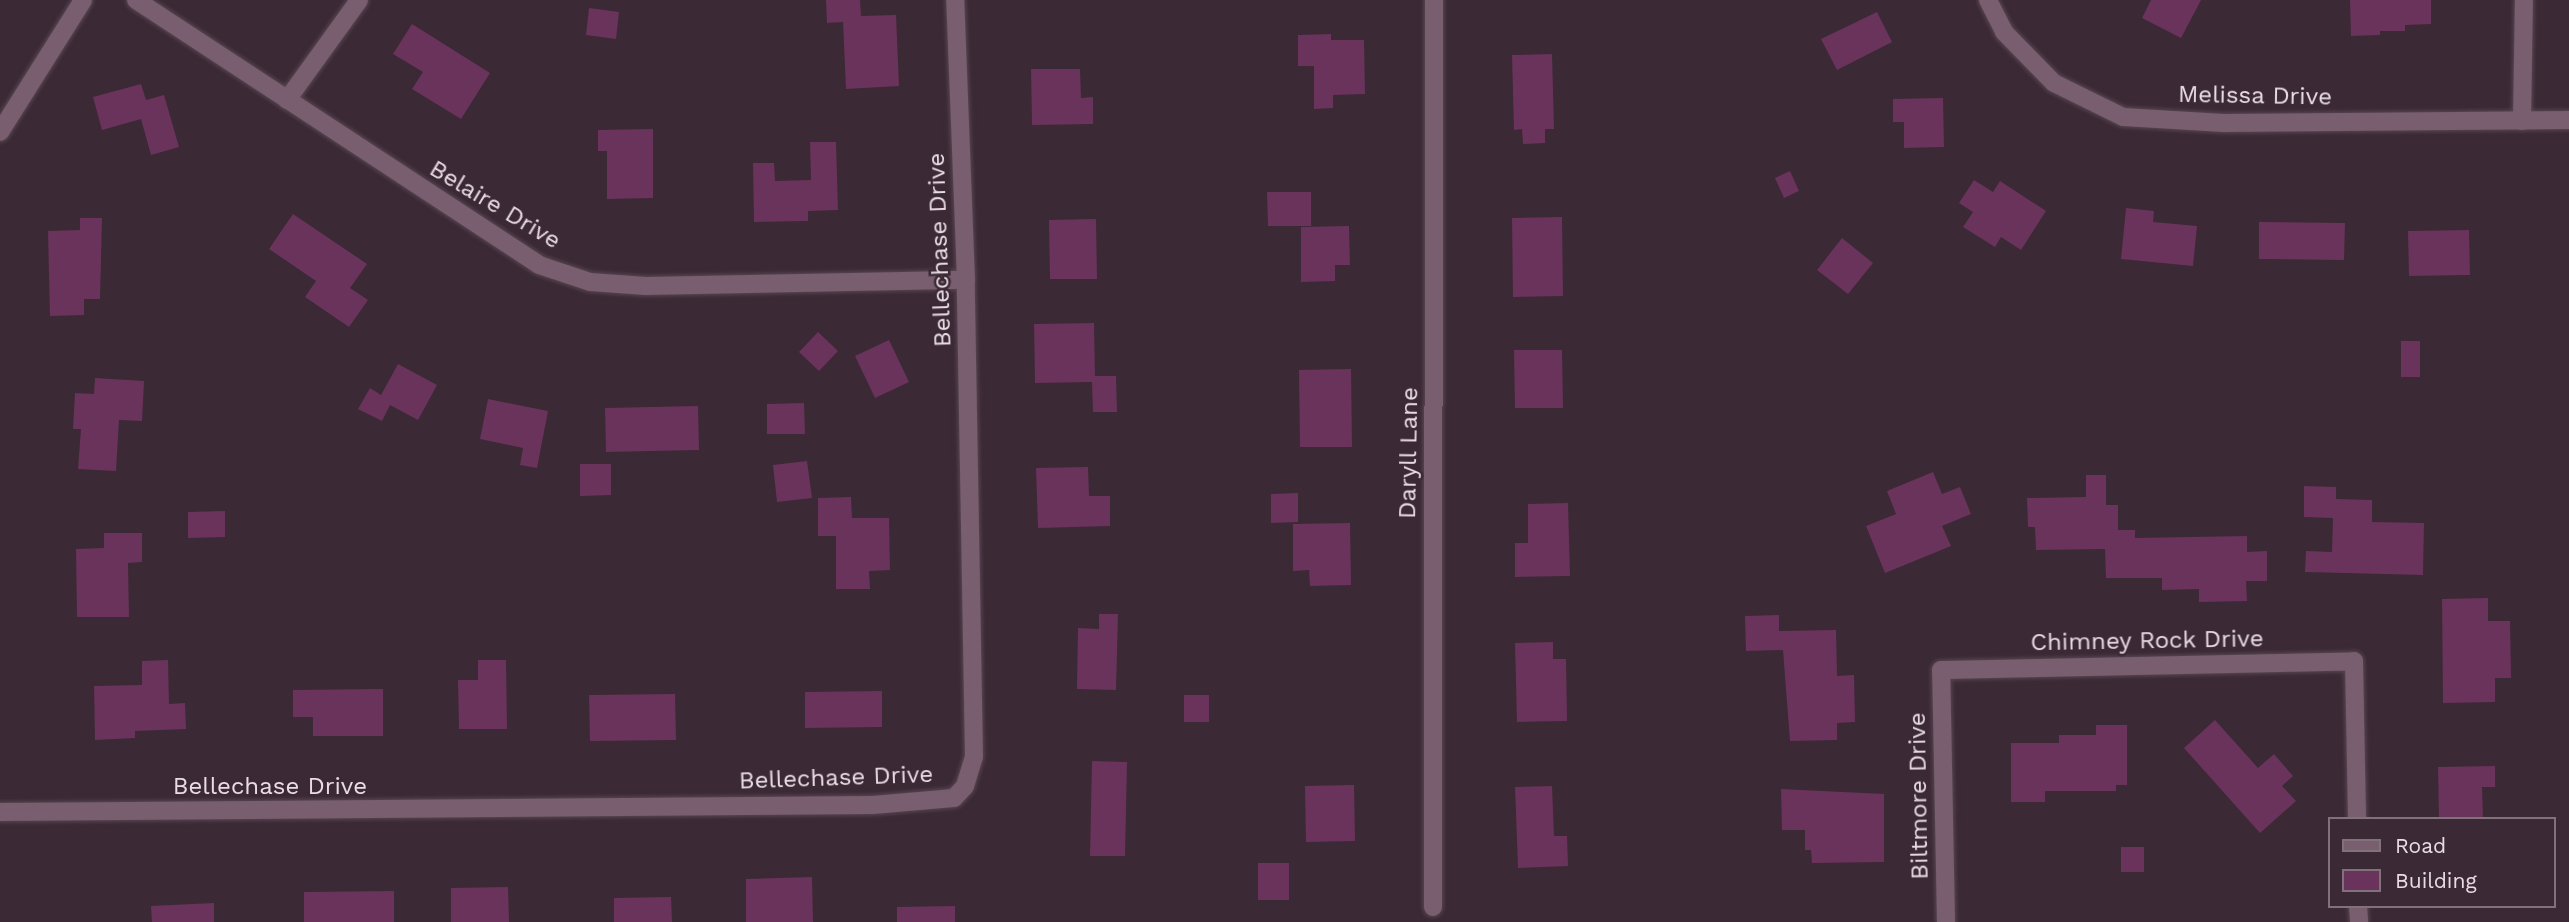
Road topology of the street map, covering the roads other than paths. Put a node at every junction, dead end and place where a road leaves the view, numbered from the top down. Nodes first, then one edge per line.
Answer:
1 (83, 0) edge
2 (136, 0) edge
3 (359, 0) edge
4 (955, 0) edge
5 (1434, 0) edge
6 (1988, 0) edge
7 (2524, 0) edge
8 (287, 100) junction
9 (2569, 120) edge
10 (2522, 121) junction
11 (0, 132) edge
12 (966, 280) junction
13 (1941, 670) joint
14 (0, 812) edge
15 (2357, 817) edge
16 (1433, 907) dead end
17 (1946, 922) edge

1 - 11 street
2 - 8 street, Belaire Drive
3 - 8 street
4 - 12 street, Bellechase Drive
5 - 16 street, Daryll Lane
6 - 10 street, Melissa Drive
7 - 10 street
8 - 12 street, Belaire Drive
9 - 10 street, Melissa Drive
12 - 14 street, Bellechase Drive
13 - 15 street, Chimney Rock Drive
13 - 17 street, Biltmore Drive

